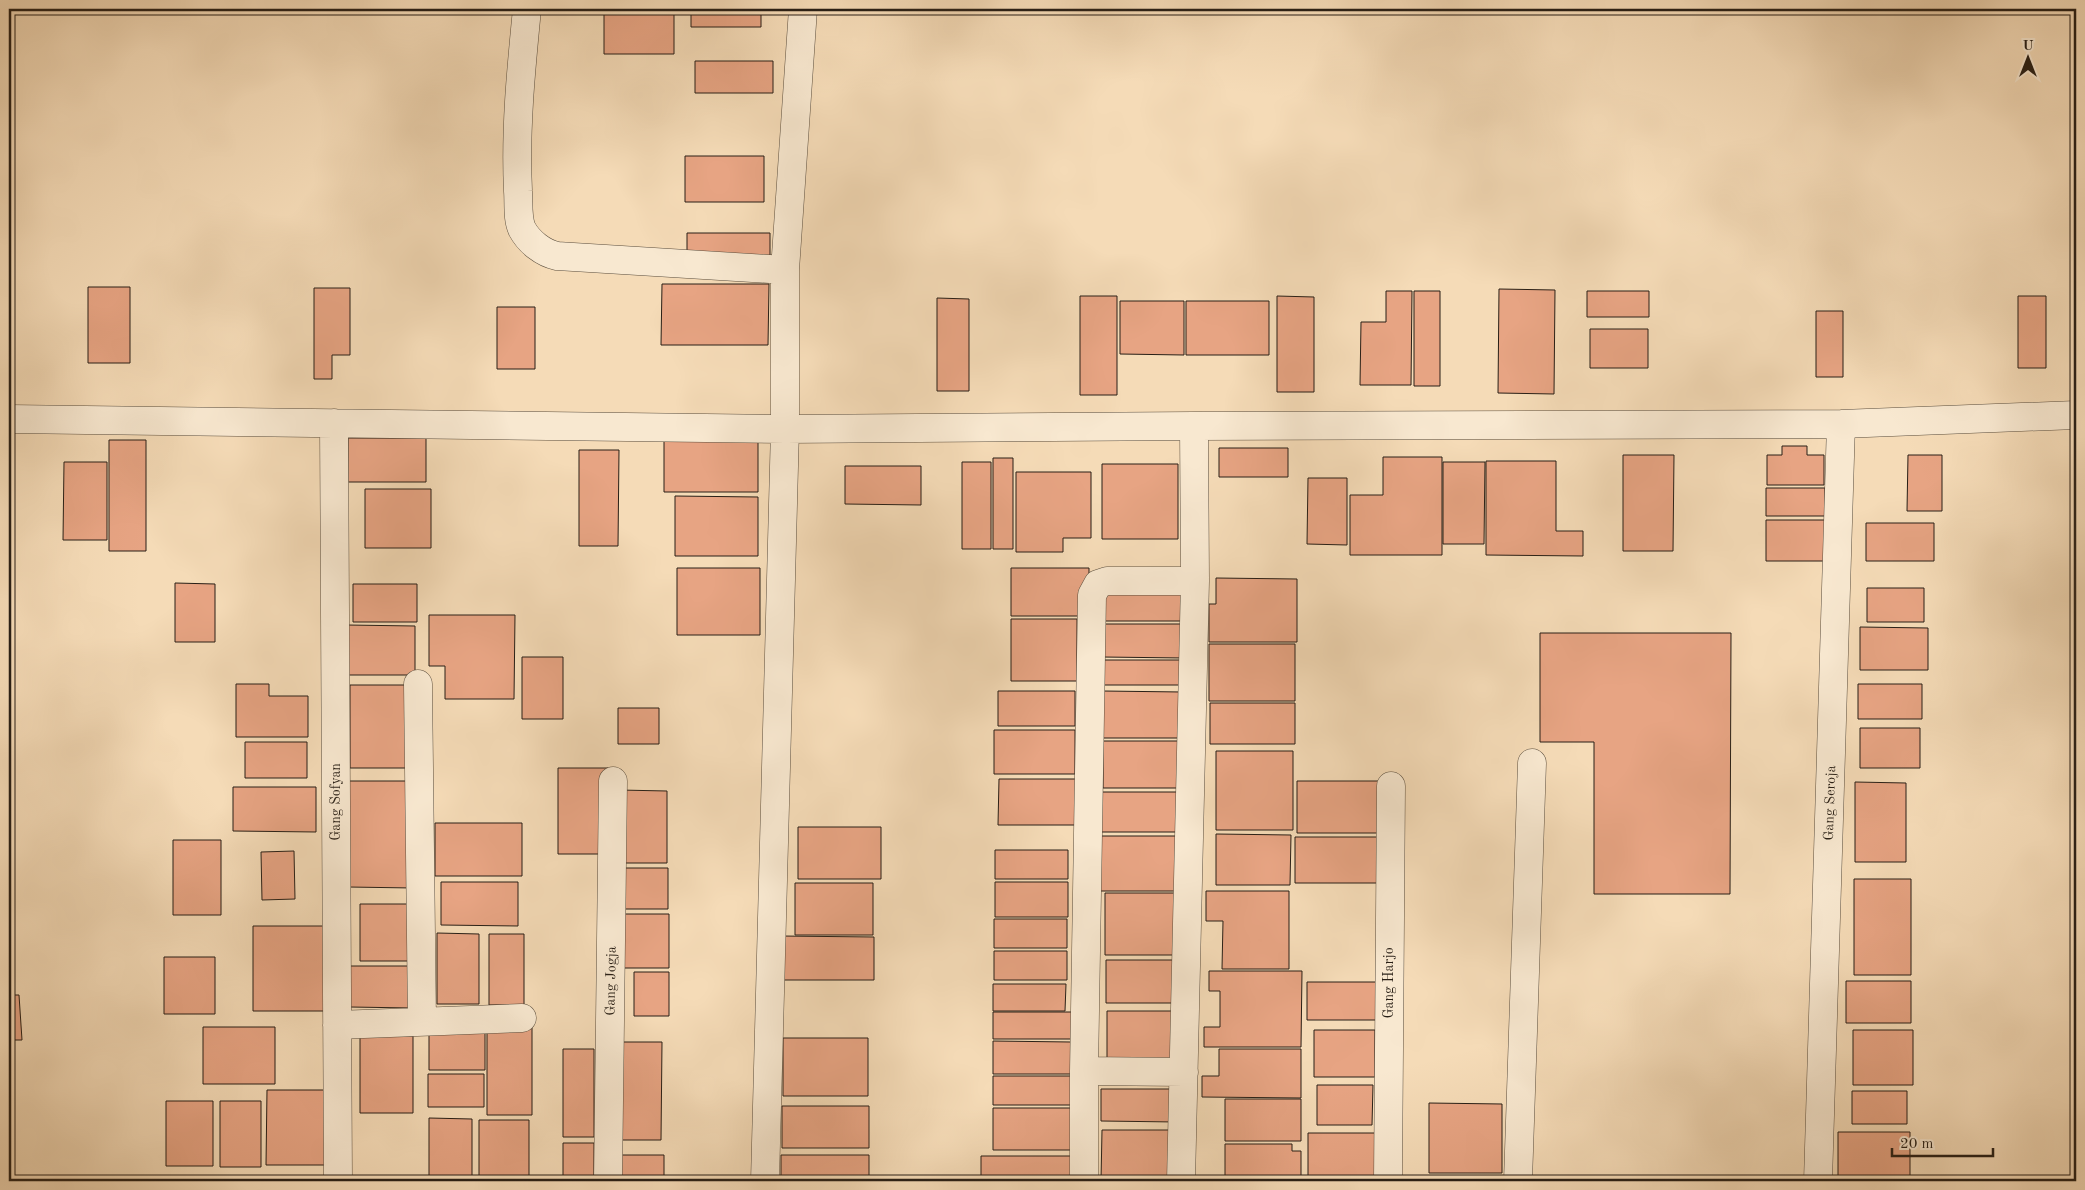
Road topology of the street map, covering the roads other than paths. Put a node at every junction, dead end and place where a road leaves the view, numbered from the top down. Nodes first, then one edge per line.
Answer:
1 (527, 9) edge
2 (803, 9) edge
3 (785, 270) junction
4 (2076, 415) edge
5 (9, 419) edge
6 (334, 423) junction
7 (1841, 424) junction
8 (1194, 426) junction
9 (785, 429) junction
10 (1196, 581) junction
11 (418, 684) dead end
12 (1532, 763) dead end
13 (613, 781) dead end
14 (1391, 786) dead end
15 (522, 1018) dead end
16 (422, 1021) junction
17 (337, 1025) junction
18 (1084, 1071) junction
19 (1184, 1072) junction
20 (338, 1181) edge
21 (608, 1181) edge
22 (765, 1181) edge
23 (1084, 1181) edge
24 (1181, 1181) edge
25 (1388, 1181) edge
26 (1518, 1181) edge
27 (1818, 1181) edge

1 - 3 street
2 - 3 street
3 - 9 street
4 - 7 street
5 - 6 street
6 - 9 street
6 - 17 street, Gang Sofyan
7 - 8 street
7 - 27 street, Gang Seroja
8 - 9 street
8 - 10 street
9 - 22 street
10 - 18 street
10 - 19 street
11 - 16 street
12 - 26 street
13 - 21 street, Gang Jogja
14 - 25 street, Gang Harjo
15 - 16 street
16 - 17 street
17 - 20 street, Gang Sofyan
18 - 19 street
18 - 23 street
19 - 24 street

